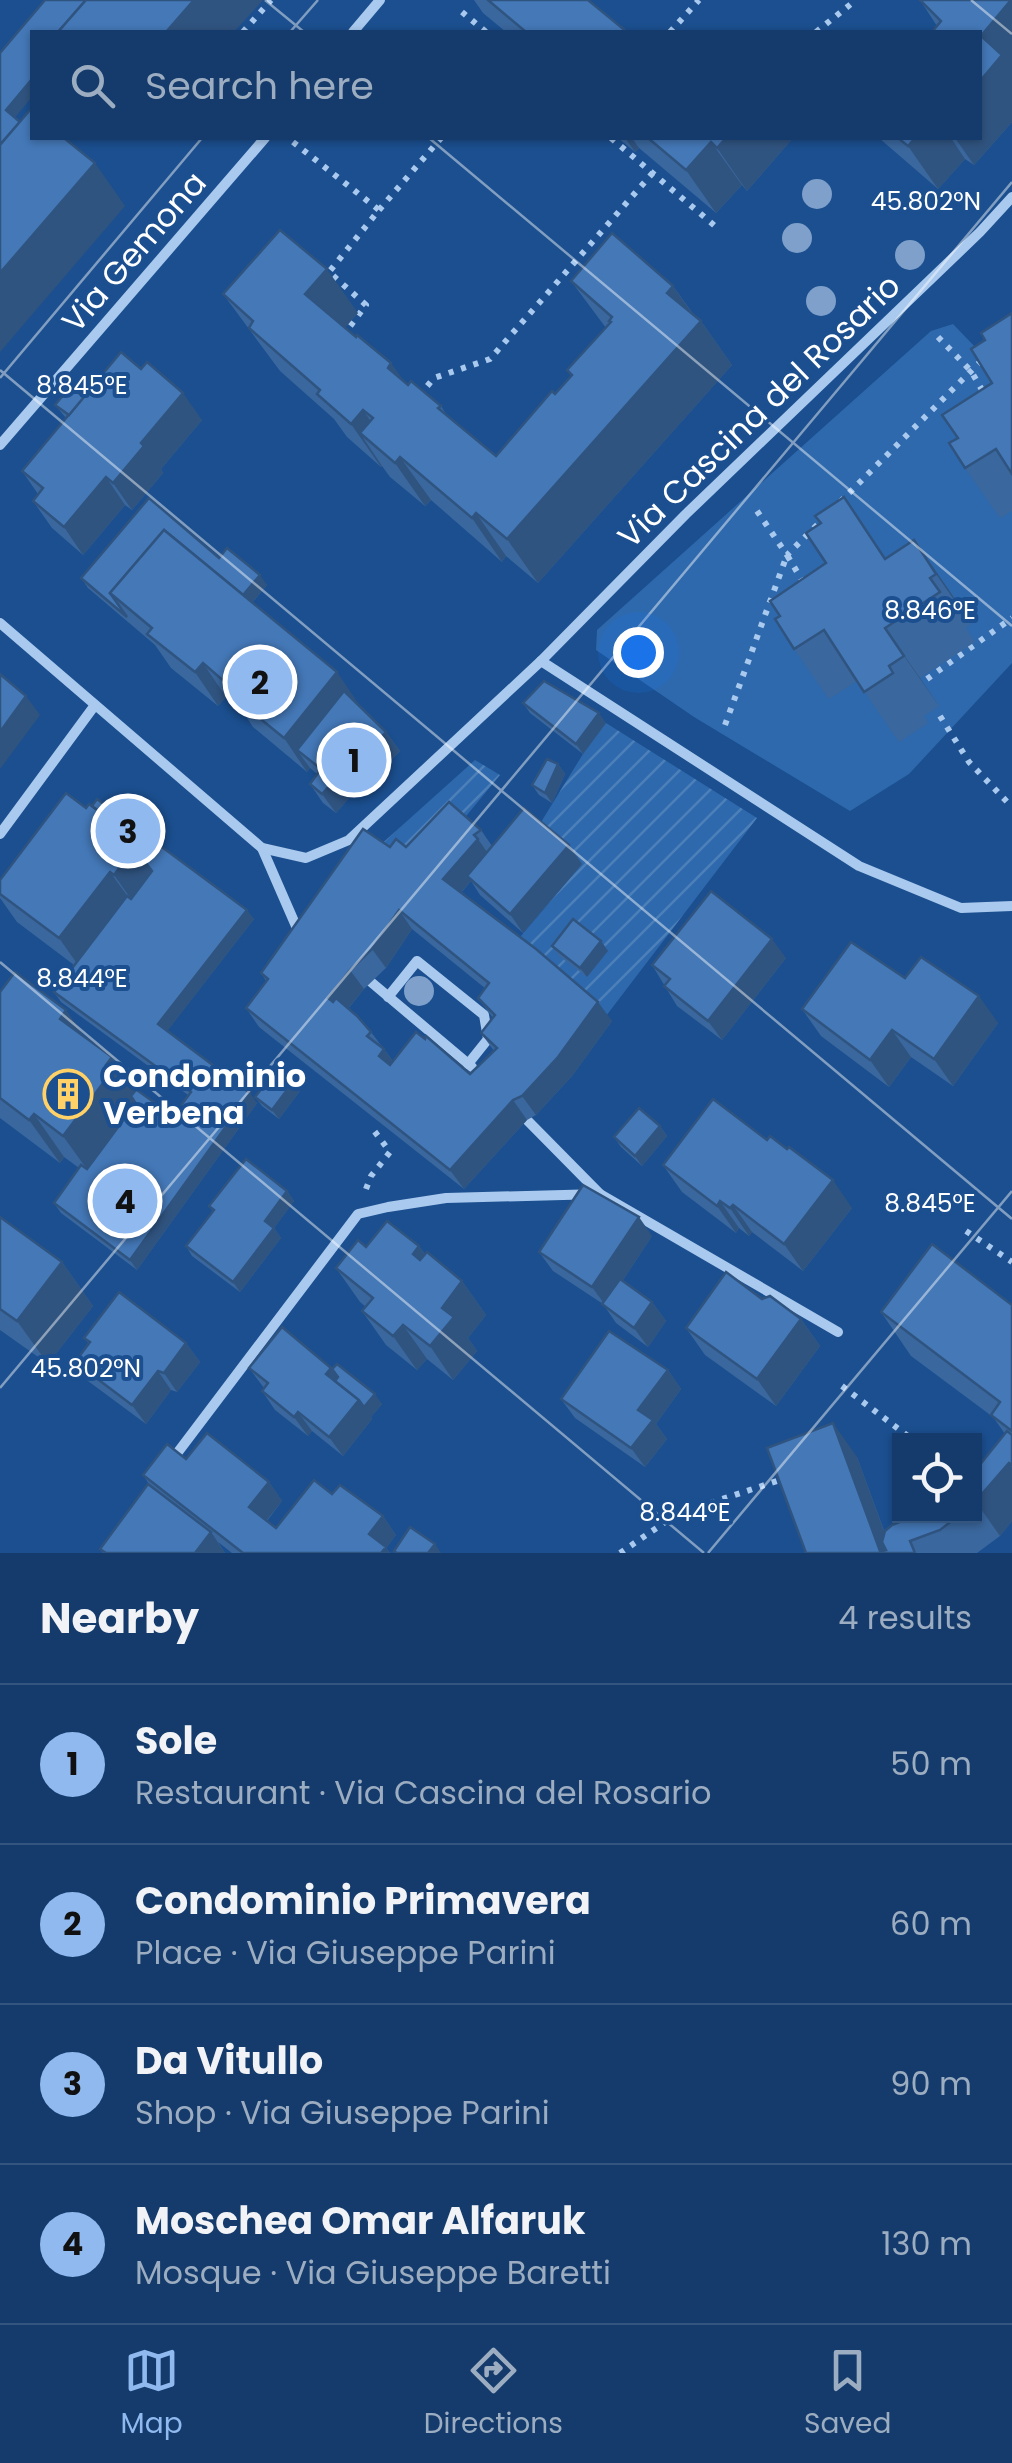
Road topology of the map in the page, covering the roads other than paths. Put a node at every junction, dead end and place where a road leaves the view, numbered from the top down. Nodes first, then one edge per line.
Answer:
1 (380, 0) edge
2 (355, 30) edge
3 (263, 140) edge
4 (1012, 197) edge
5 (0, 445) edge
6 (0, 623) edge
7 (541, 661) junction
8 (95, 705) junction
9 (0, 834) edge
10 (262, 848) junction
11 (1012, 906) edge
12 (310, 937) edge
13 (371, 982) dead end
14 (388, 997) junction
15 (468, 1064) junction
16 (480, 1074) edge
17 (526, 1120) dead end
18 (600, 1194) junction
19 (838, 1332) dead end
20 (161, 1474) edge

1 - 2 street
3 - 5 street, Via Gemona
4 - 7 street, Via Cascina del Rosario
6 - 8 street
7 - 10 street, Via Cascina del Rosario
7 - 11 street
8 - 9 street
8 - 10 street
10 - 12 street
13 - 14 street
14 - 15 street
14 - 15 street
15 - 16 street
17 - 18 street
18 - 19 street
18 - 20 street

